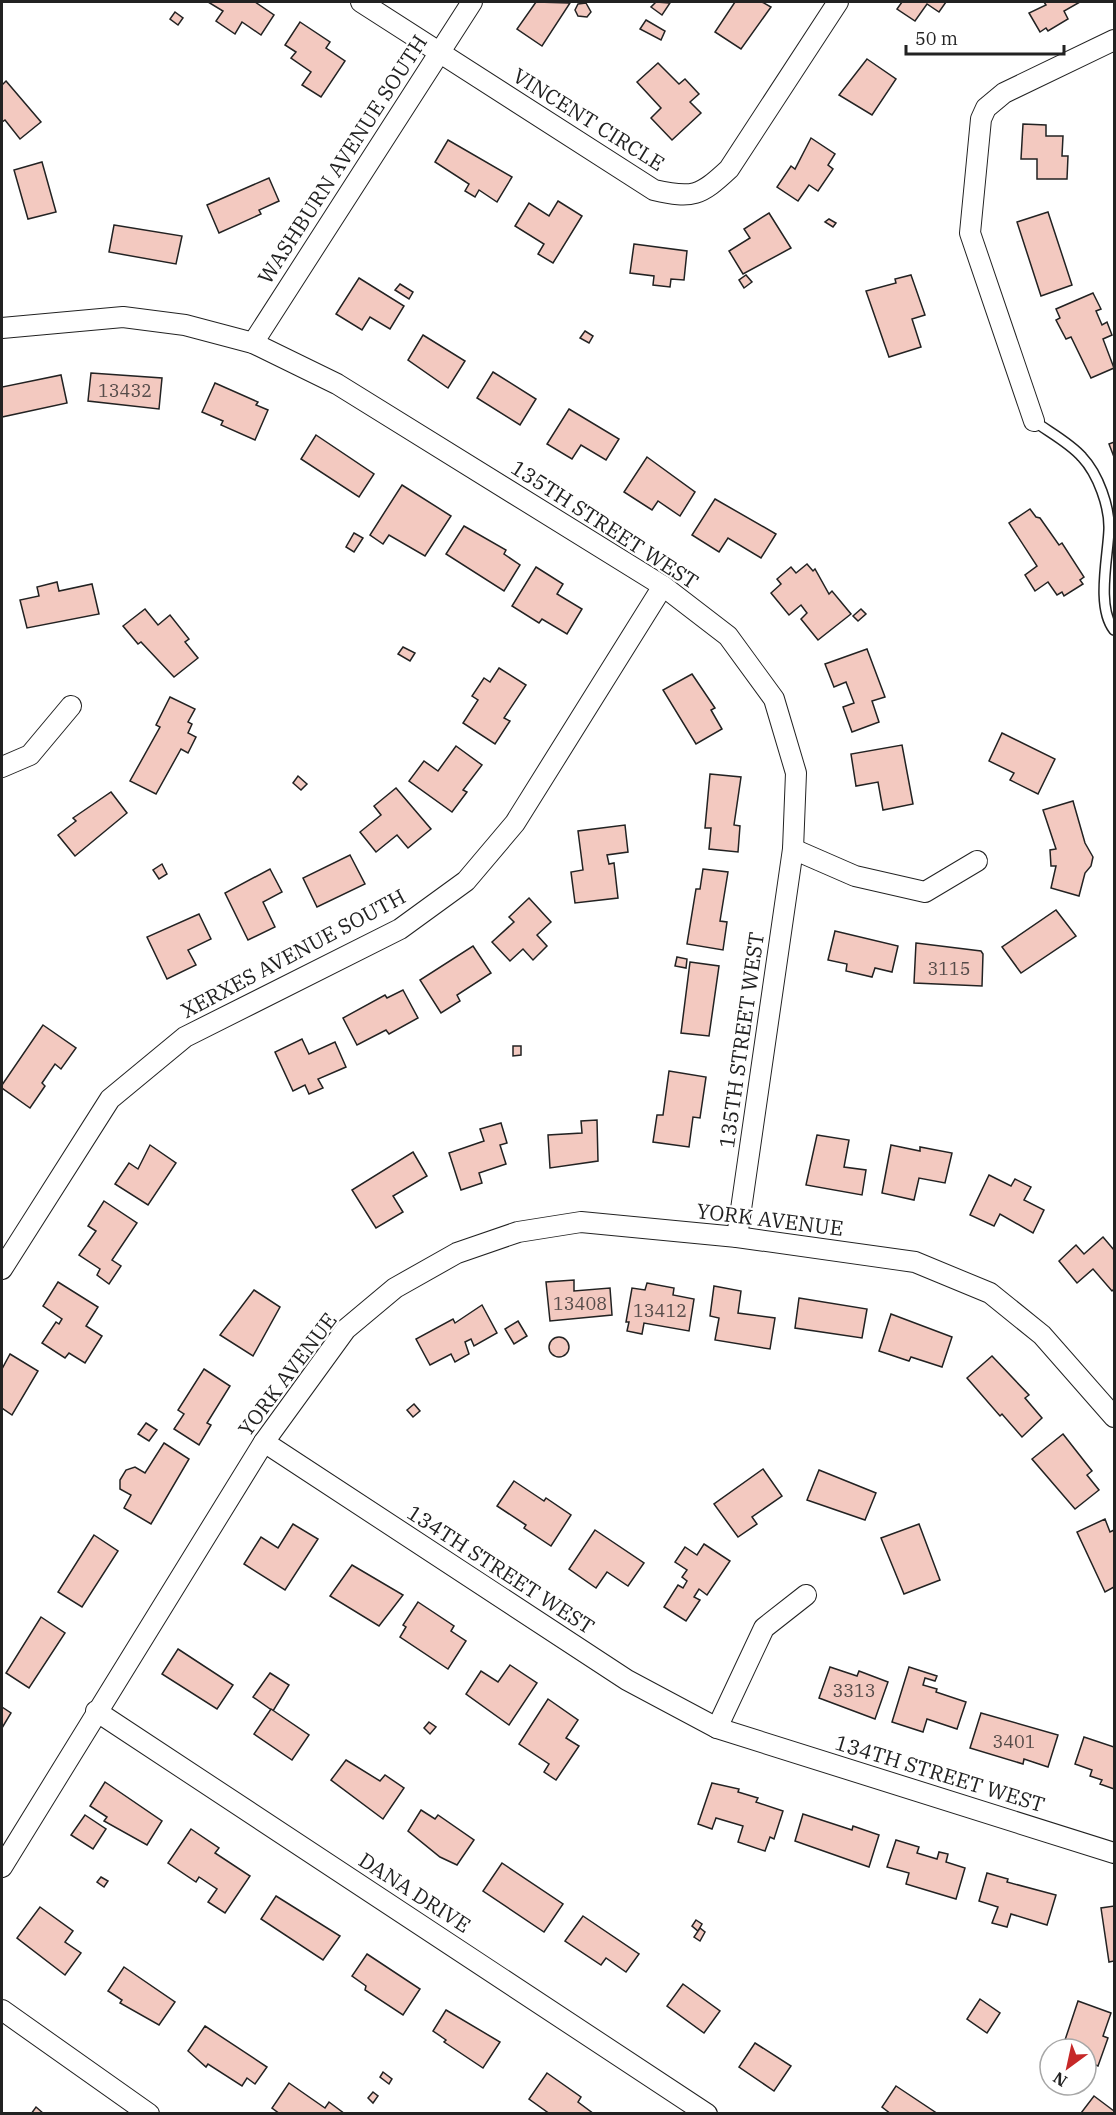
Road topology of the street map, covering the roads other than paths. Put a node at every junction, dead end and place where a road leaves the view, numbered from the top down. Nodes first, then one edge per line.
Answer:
1 (361, 2) edge
2 (472, 2) edge
3 (837, 2) edge
4 (1114, 40) edge
5 (440, 52) junction
6 (2, 328) edge
7 (253, 343) junction
8 (1034, 421) joint
9 (663, 586) junction
10 (1114, 630) edge
11 (71, 706) dead end
12 (2, 767) edge
13 (793, 849) junction
14 (977, 861) dead end
15 (737, 1237) junction
16 (2, 1269) edge
17 (1114, 1417) edge
18 (264, 1442) junction
19 (806, 1595) dead end
20 (96, 1711) junction
21 (717, 1728) junction
22 (1114, 1853) edge
23 (2, 1867) edge
24 (2, 2010) edge
25 (149, 2114) edge
26 (707, 2114) edge

1 - 5 street, VINCENT CIRCLE
2 - 5 street, WASHBURN AVENUE SOUTH
3 - 5 street, VINCENT CIRCLE
4 - 8 street
5 - 7 street, WASHBURN AVENUE SOUTH
6 - 7 street, 135TH STREET WEST
7 - 9 street, 135TH STREET WEST
8 - 10 lane
9 - 13 street, 135TH STREET WEST
9 - 16 street, XERXES AVENUE SOUTH
11 - 12 street
13 - 14 street
13 - 15 street, 135TH STREET WEST
15 - 17 street, YORK AVENUE
15 - 18 street, YORK AVENUE
18 - 20 street, YORK AVENUE
18 - 21 street, 134TH STREET WEST
19 - 21 street
20 - 23 street, YORK AVENUE
20 - 26 street, DANA DRIVE
21 - 22 street, 134TH STREET WEST
24 - 25 street

